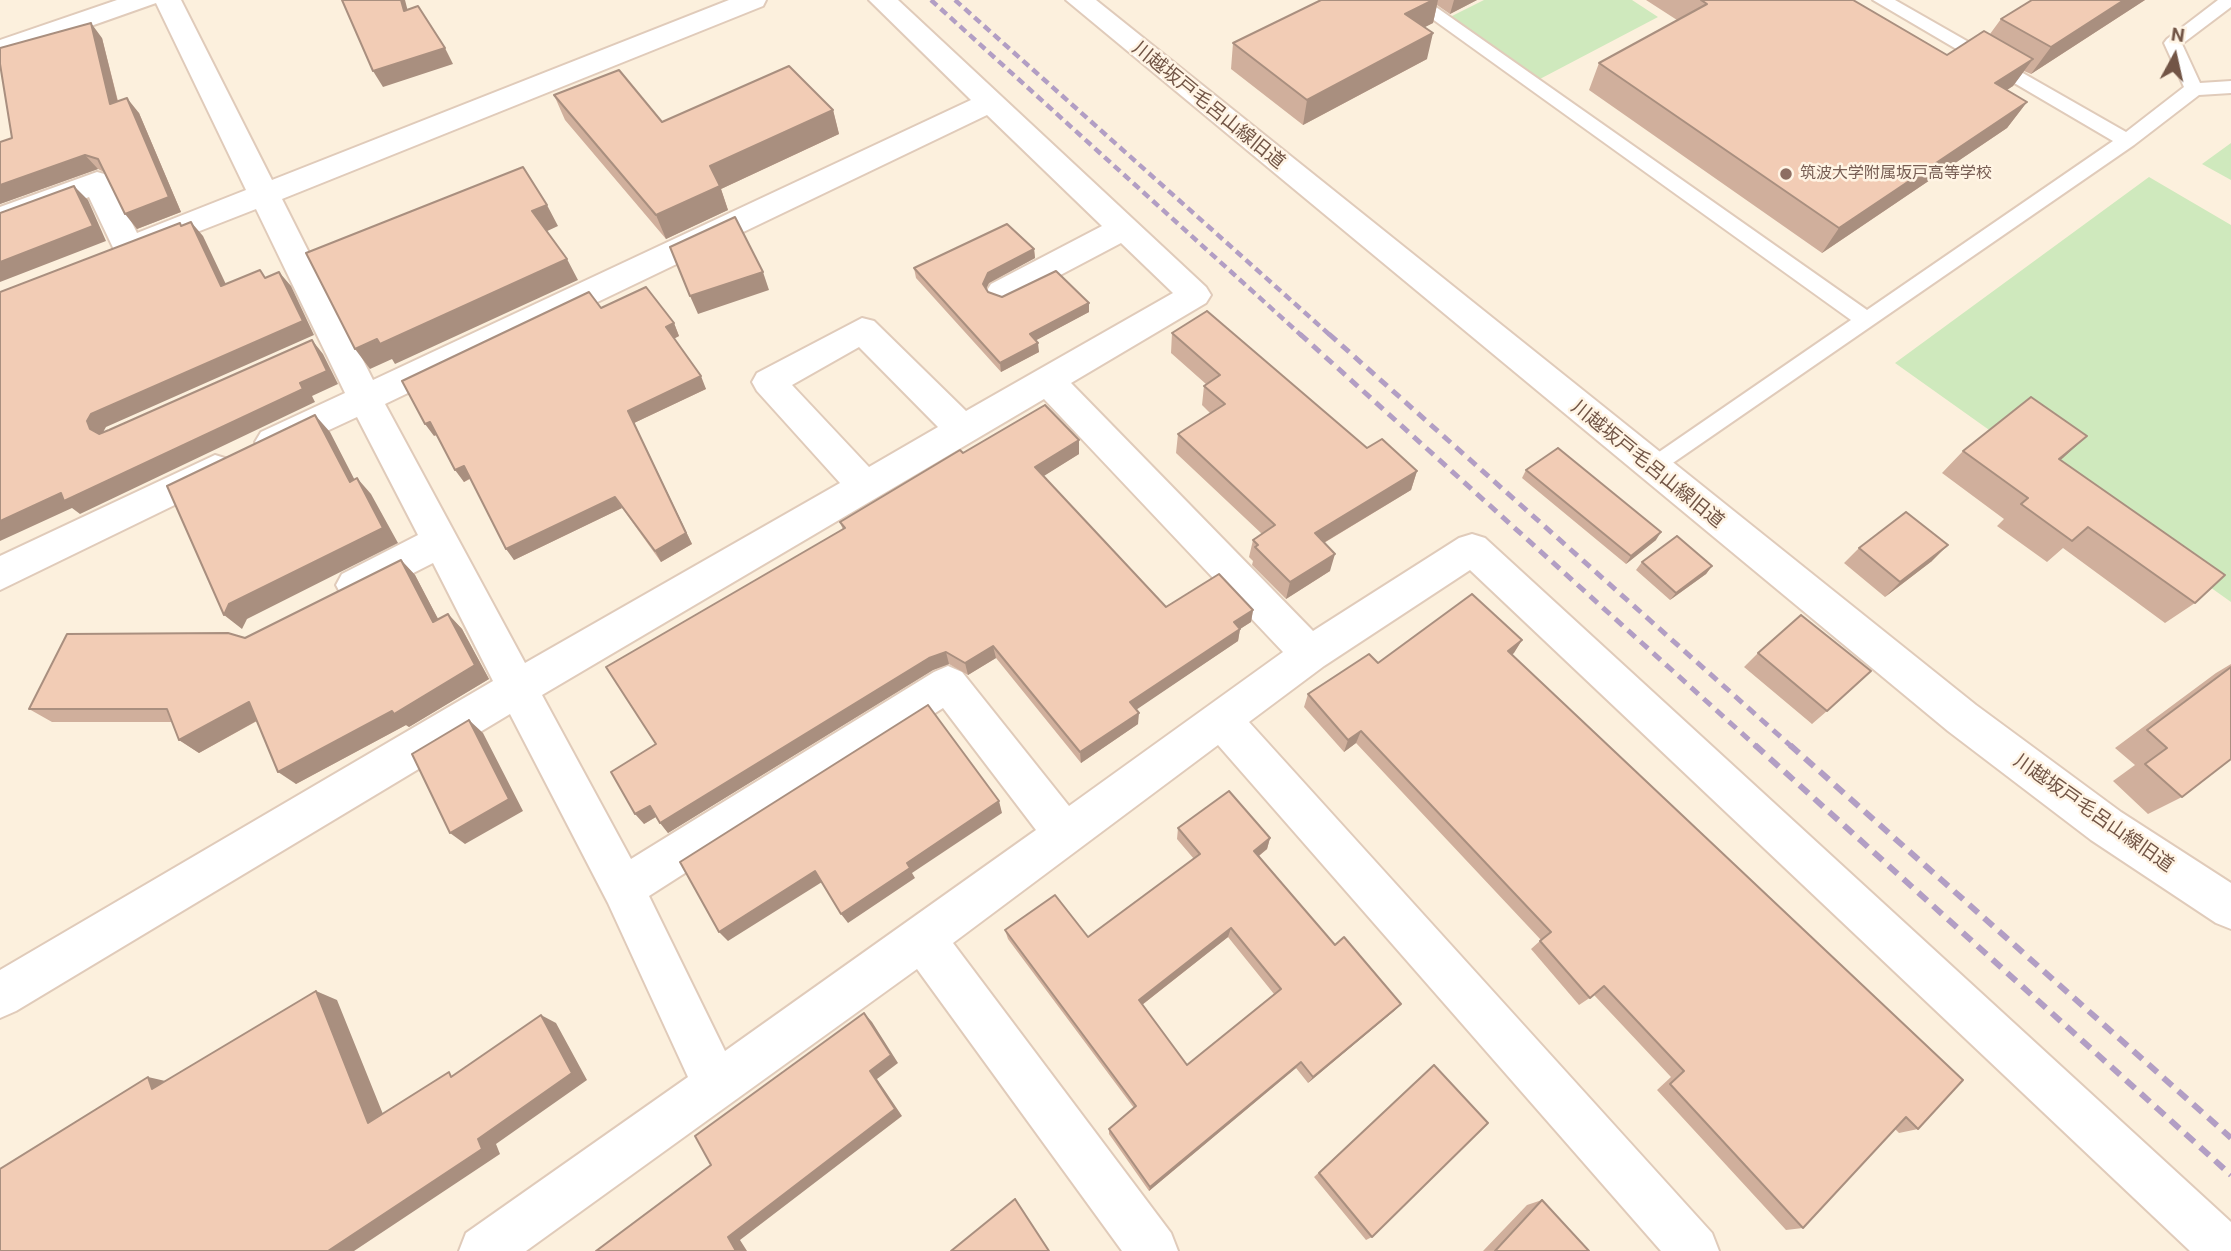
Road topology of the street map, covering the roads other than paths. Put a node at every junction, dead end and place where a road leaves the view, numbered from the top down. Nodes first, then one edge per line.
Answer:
1 (144, 0) edge
2 (168, 0) edge
3 (753, 0) edge
4 (882, 0) edge
5 (1079, 0) edge
6 (1415, 0) edge
7 (1882, 0) edge
8 (2229, 0) edge
9 (690, 11) edge
10 (0, 49) edge
11 (2231, 87) edge
12 (2194, 89) junction
13 (991, 102) junction
14 (2127, 141) junction
15 (264, 195) junction
16 (0, 219) edge
17 (1124, 228) junction
18 (1002, 292) dead end
19 (1866, 320) junction
20 (1048, 381) junction
21 (365, 397) junction
22 (963, 430) junction
23 (1651, 469) junction
24 (865, 487) junction
25 (440, 542) junction
26 (0, 574) edge
27 (321, 603) edge
28 (1310, 654) junction
29 (516, 689) junction
30 (1221, 720) junction
31 (1065, 834) junction
32 (623, 888) junction
33 (2231, 908) edge
34 (922, 939) junction
35 (0, 995) edge
36 (716, 1084) junction
37 (2231, 1239) edge
38 (484, 1251) edge
39 (1153, 1251) edge
40 (1694, 1251) edge
41 (2225, 1251) edge

1 - 10 street
2 - 15 street
3 - 9 street
4 - 13 street
5 - 23 street, 川越坂戸毛呂山線旧道
6 - 19 lane
7 - 14 lane
8 - 12 lane
9 - 15 street
11 - 12 lane
12 - 14 lane
13 - 17 street
13 - 21 street
14 - 19 lane
15 - 16 street
15 - 21 street
17 - 18 street
17 - 20 street
19 - 23 lane
20 - 22 street
20 - 28 street
21 - 25 street
21 - 26 street
22 - 24 street
22 - 24 street
23 - 33 street, 川越坂戸毛呂山線旧道
24 - 29 street
25 - 27 street
25 - 29 street
28 - 30 street
28 - 41 street
29 - 32 street
29 - 35 street
30 - 31 street
30 - 40 street
31 - 32 street
31 - 34 street
32 - 36 street
34 - 36 street
34 - 39 street
36 - 38 street
37 - 41 street

